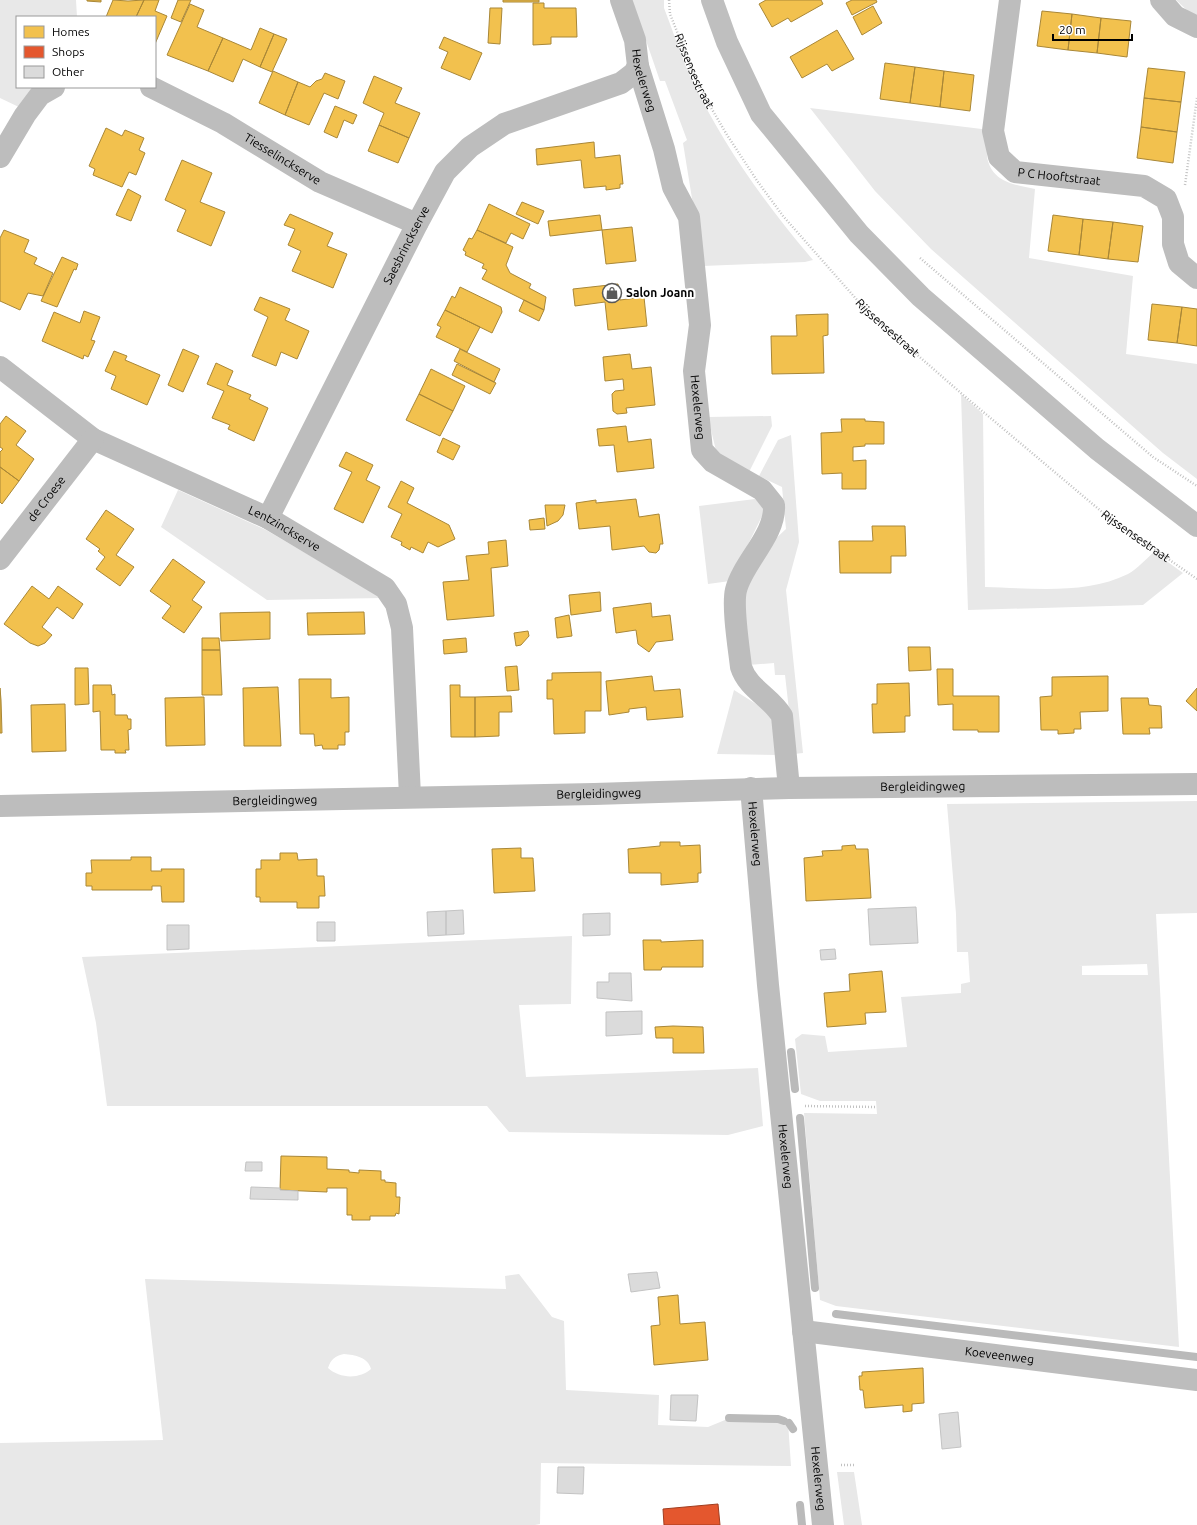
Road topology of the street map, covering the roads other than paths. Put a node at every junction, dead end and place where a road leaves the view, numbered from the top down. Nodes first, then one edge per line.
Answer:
1 (621, 0) edge
2 (712, 0) edge
3 (1010, 0) edge
4 (1160, 0) edge
5 (1197, 27) edge
6 (638, 66) junction
7 (52, 88) edge
8 (153, 88) edge
9 (0, 157) edge
10 (417, 224) junction
11 (1197, 278) edge
12 (0, 367) edge
13 (93, 439) junction
14 (268, 518) junction
15 (1197, 526) edge
16 (0, 559) edge
17 (1197, 784) edge
18 (751, 788) junction
19 (789, 788) junction
20 (410, 796) junction
21 (0, 806) edge
22 (803, 1331) junction
23 (1197, 1380) edge
24 (823, 1525) edge

1 - 6 street, Hexelerweg
2 - 15 main road
3 - 11 street, P C Hooftstraat
4 - 5 street
6 - 10 street, Saesbrinckserve
6 - 19 street, Hexelerweg
7 - 9 street
8 - 10 street, Tiesselinckserve
10 - 14 street, Saesbrinckserve
12 - 13 street, Lentzinckserve
13 - 14 street, Lentzinckserve
13 - 16 street, de Croese
14 - 20 street, Lentzinckserve
17 - 19 street, Bergleidingweg
18 - 19 street, Bergleidingweg
18 - 20 street, Bergleidingweg
18 - 22 street, Hexelerweg
20 - 21 street, Bergleidingweg
22 - 23 street, Koeveenweg
22 - 24 street, Hexelerweg

